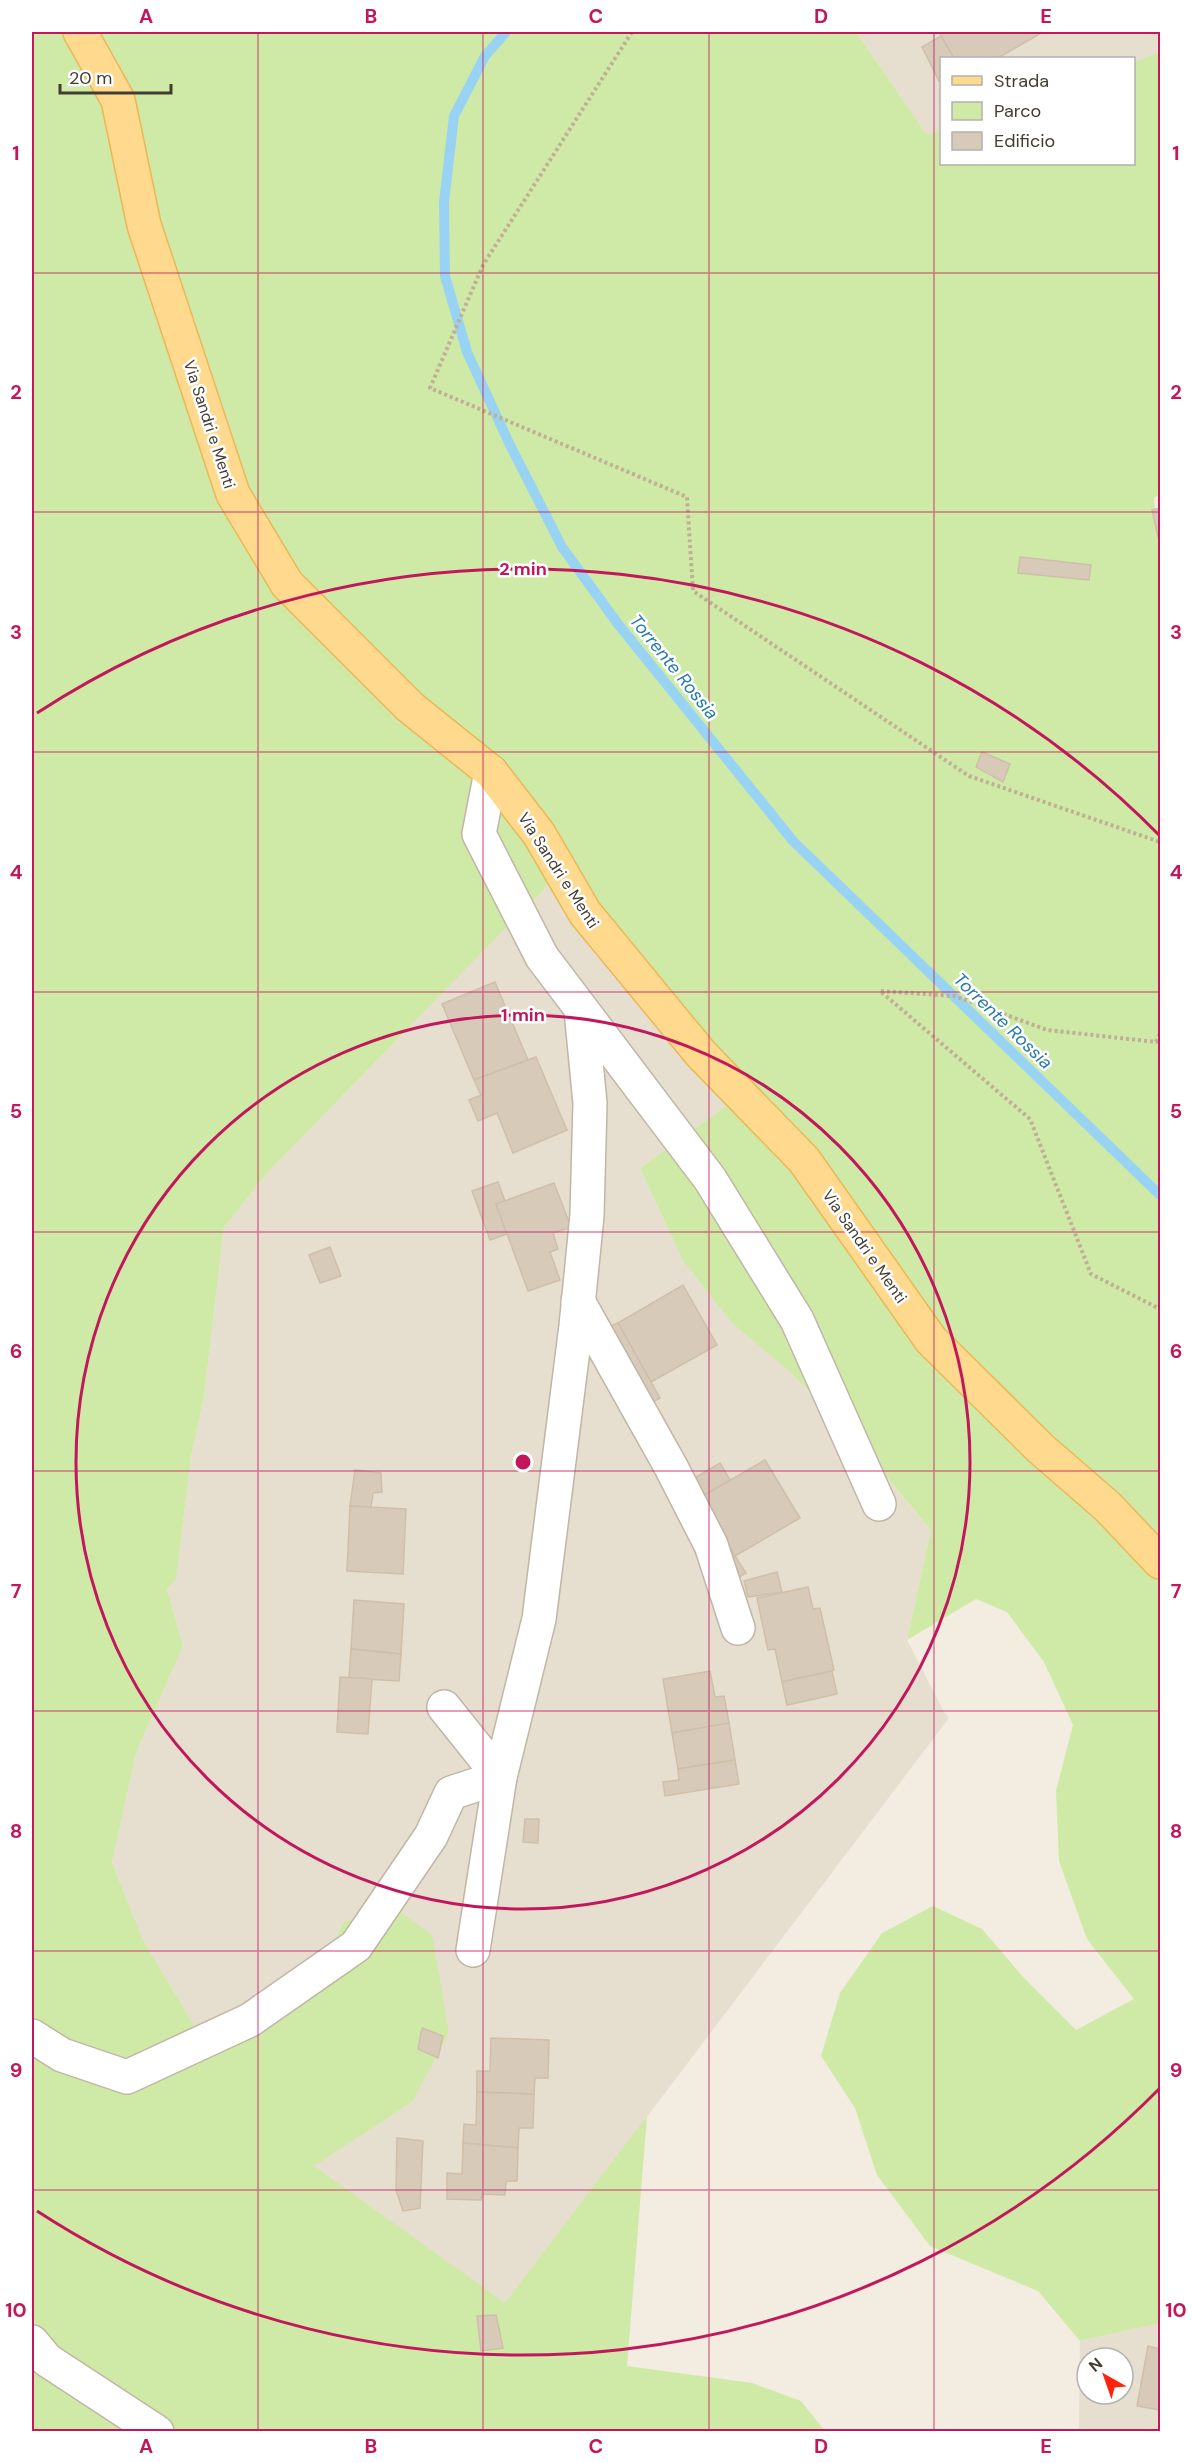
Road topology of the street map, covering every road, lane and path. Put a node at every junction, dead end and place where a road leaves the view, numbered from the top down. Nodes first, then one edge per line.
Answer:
1 (80, 32) edge
2 (632, 32) edge
3 (491, 772) junction
4 (1161, 842) edge
5 (581, 1010) junction
6 (1161, 1034) edge
7 (578, 1301) junction
8 (1161, 1309) edge
9 (879, 1504) dead end
10 (1161, 1562) edge
11 (738, 1628) dead end
12 (444, 1707) dead end
13 (500, 1777) junction
14 (473, 1950) dead end
15 (32, 2036) edge
16 (32, 2342) edge
17 (158, 2432) edge

1 - 3 main road, Via Sandri e Menti
2 - 4 path
3 - 5 street
3 - 10 main road, Via Sandri e Menti
5 - 7 street
5 - 9 street
6 - 8 path
7 - 11 street
7 - 13 street
12 - 13 street
13 - 14 street
13 - 15 street
16 - 17 street

